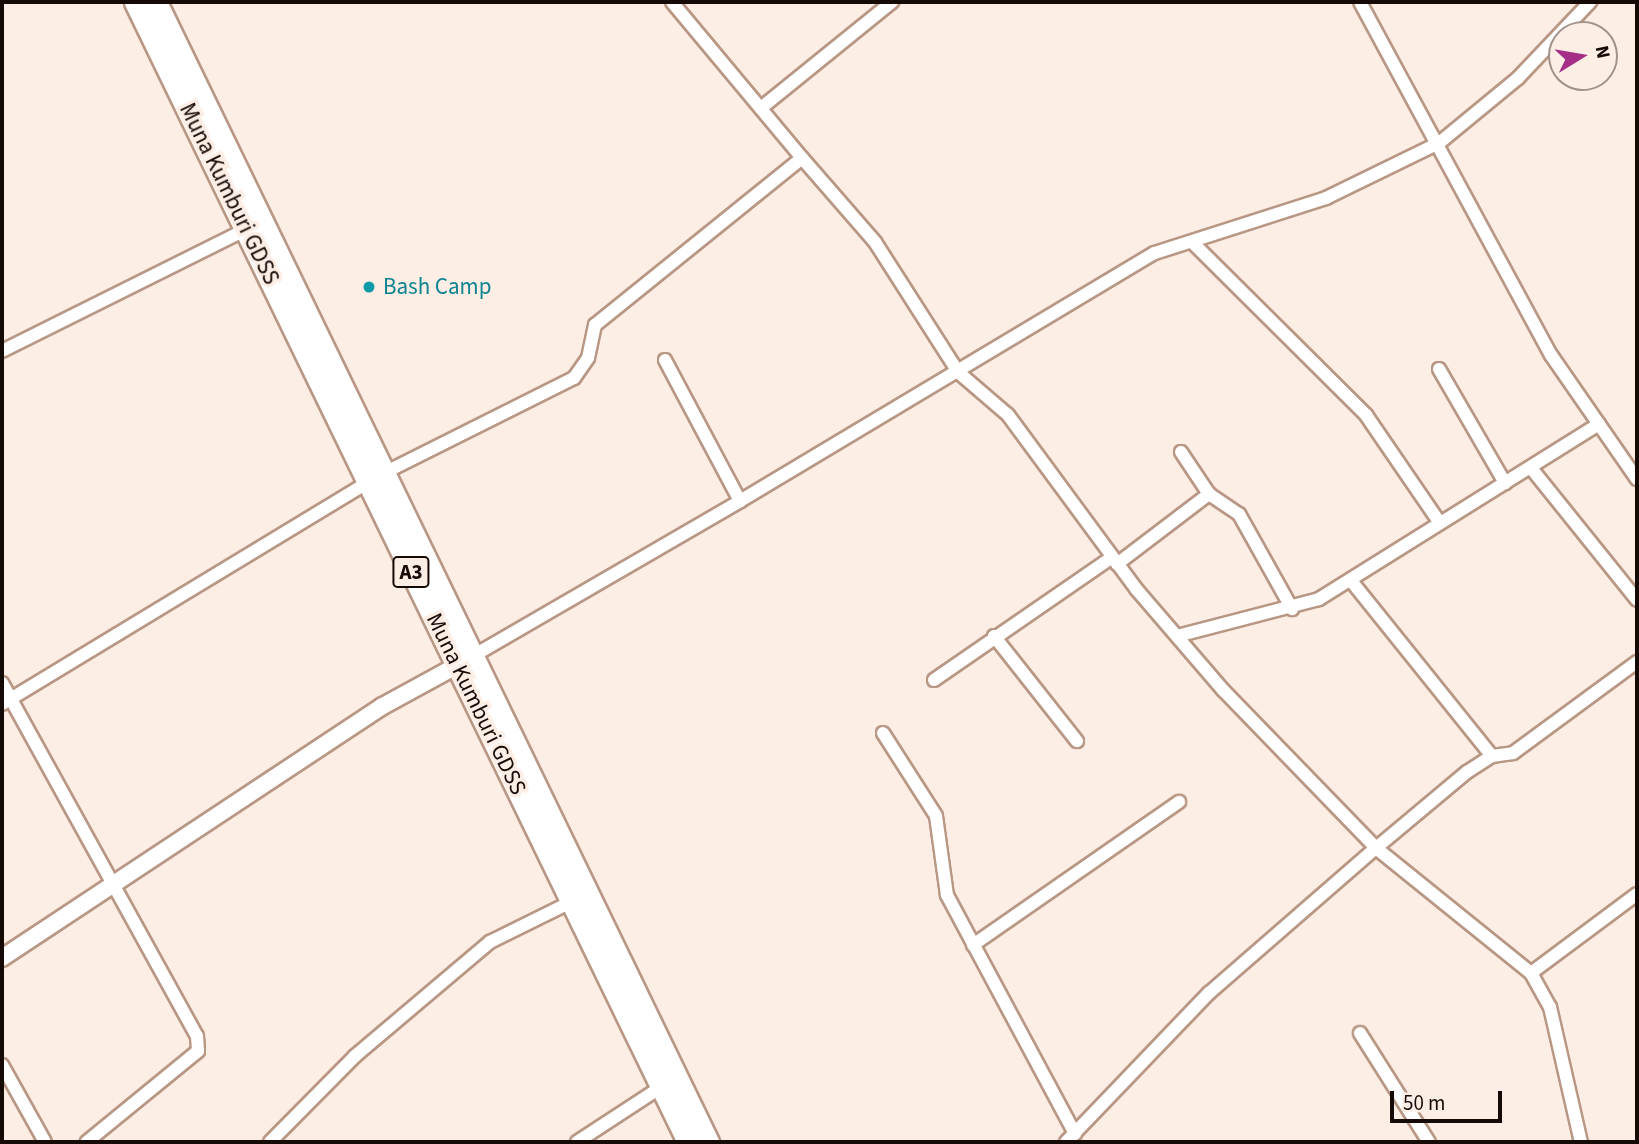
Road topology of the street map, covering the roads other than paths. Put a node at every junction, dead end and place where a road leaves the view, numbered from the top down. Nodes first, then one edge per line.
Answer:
1 (135, 2) edge
2 (156, 2) edge
3 (672, 2) edge
4 (892, 2) edge
5 (1360, 2) edge
6 (1590, 2) edge
7 (761, 108) junction
8 (1439, 143) junction
9 (802, 158) junction
10 (247, 229) junction
11 (1194, 244) junction
12 (2, 351) edge
13 (665, 360) dead end
14 (1438, 369) dead end
15 (958, 372) junction
16 (1599, 424) junction
17 (1181, 452) dead end
18 (1531, 468) junction
19 (376, 477) junction
20 (1637, 479) edge
21 (1505, 483) junction
22 (1209, 494) junction
23 (740, 501) junction
24 (1440, 523) junction
25 (1114, 560) junction
26 (1352, 582) junction
27 (1637, 600) edge
28 (1292, 609) junction
29 (994, 636) junction
30 (1177, 636) junction
31 (465, 660) junction
32 (1637, 662) edge
33 (934, 680) dead end
34 (2, 683) edge
35 (6, 702) edge
36 (883, 733) dead end
37 (1076, 741) dead end
38 (1492, 756) junction
39 (1179, 802) dead end
40 (1376, 848) junction
41 (113, 886) junction
42 (1637, 894) edge
43 (573, 901) junction
44 (973, 945) junction
45 (2, 958) edge
46 (1531, 973) junction
47 (1360, 1033) dead end
48 (2, 1065) edge
49 (661, 1087) junction
50 (1071, 1138) edge
51 (45, 1142) edge
52 (87, 1142) edge
53 (270, 1142) edge
54 (577, 1142) edge
55 (688, 1142) edge
56 (708, 1142) edge
57 (1429, 1142) edge
58 (1581, 1142) edge

1 - 10 highway, Muna Kumburi GDSS / A3
2 - 19 highway, Muna Kumburi GDSS / A3
3 - 7 street
4 - 7 street
5 - 8 street
6 - 8 street
7 - 9 street
8 - 11 street
8 - 16 street
9 - 15 street
9 - 19 street
10 - 12 street
10 - 19 highway, Muna Kumburi GDSS / A3
11 - 15 street
11 - 24 street
13 - 23 street
14 - 21 street
15 - 23 street
15 - 25 street
16 - 18 street
16 - 20 street
17 - 22 street
18 - 21 street
18 - 27 street
19 - 31 highway, Muna Kumburi GDSS / A3
19 - 35 street
21 - 24 street
22 - 25 street
22 - 28 street
23 - 31 street
24 - 26 street
25 - 29 street
25 - 30 street
26 - 28 street
26 - 38 street
28 - 30 street
29 - 33 street
29 - 37 street
30 - 40 street
31 - 41 street
31 - 43 highway, Muna Kumburi GDSS / A3
31 - 56 highway, Muna Kumburi GDSS / A3
32 - 38 street
34 - 35 street
35 - 41 street
36 - 44 street
38 - 40 street
39 - 44 street
40 - 46 street
40 - 50 street
41 - 45 street
41 - 52 street
42 - 46 street
43 - 49 highway, Muna Kumburi GDSS / A3
43 - 53 street
44 - 50 street
46 - 58 street
47 - 57 street
48 - 51 street
49 - 54 street
49 - 55 highway, Muna Kumburi GDSS / A3

